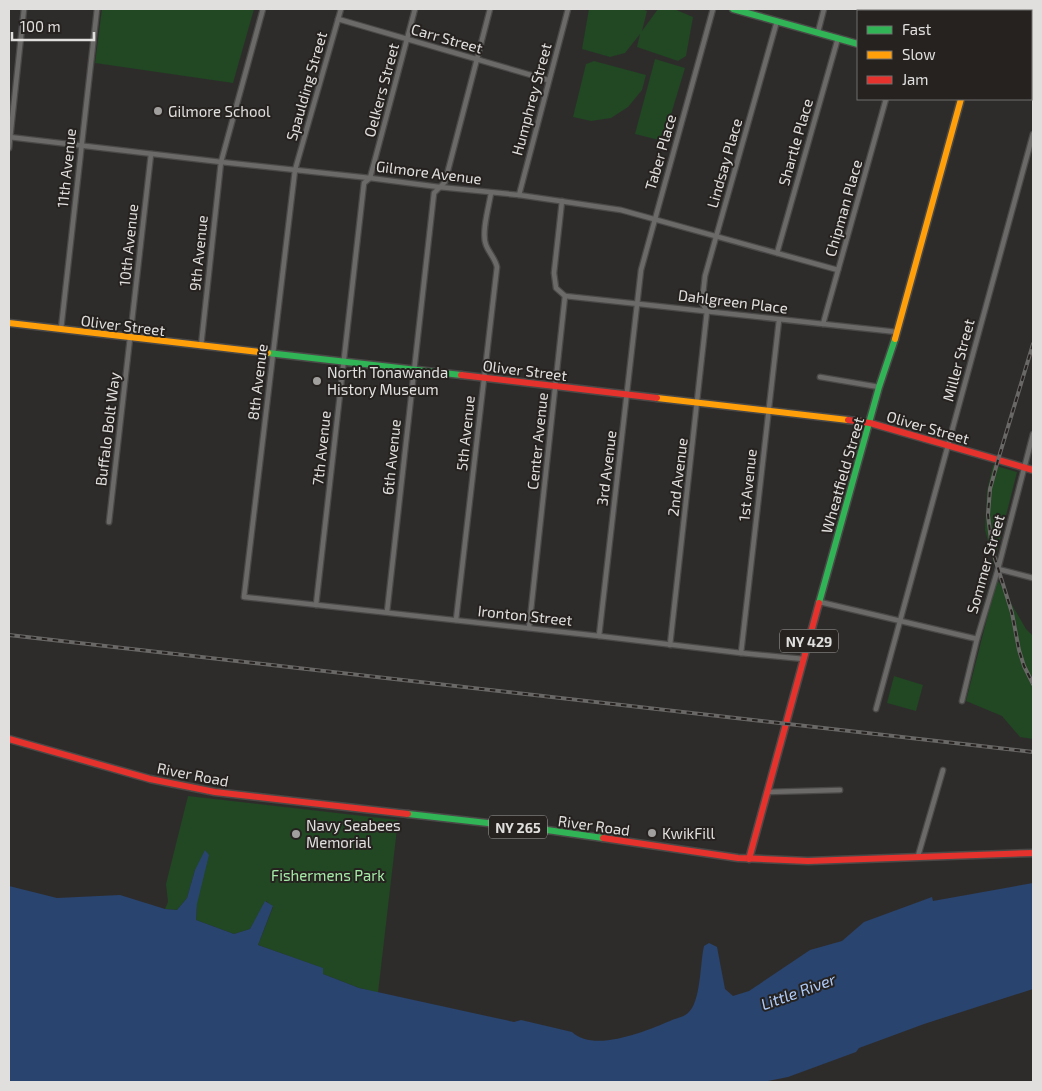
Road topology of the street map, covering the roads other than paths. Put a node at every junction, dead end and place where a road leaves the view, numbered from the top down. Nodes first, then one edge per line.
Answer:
1 (24, 9) edge
2 (97, 9) edge
3 (263, 9) edge
4 (341, 9) edge
5 (415, 9) edge
6 (490, 9) edge
7 (568, 9) edge
8 (713, 9) edge
9 (734, 9) edge
10 (824, 9) edge
11 (744, 10) edge
12 (338, 19) junction
13 (778, 21) junction
14 (818, 32) junction
15 (838, 38) junction
16 (407, 39) junction
17 (857, 44) edge
18 (476, 59) junction
19 (548, 80) junction
20 (886, 100) edge
21 (961, 100) edge
22 (1033, 134) edge
23 (9, 137) edge
24 (81, 145) junction
25 (9, 148) edge
26 (151, 154) junction
27 (221, 162) junction
28 (295, 170) junction
29 (370, 178) junction
30 (439, 187) junction
31 (491, 193) junction
32 (519, 195) junction
33 (562, 202) junction
34 (654, 218) junction
35 (716, 236) junction
36 (777, 253) junction
37 (838, 270) junction
38 (565, 296) junction
39 (637, 303) junction
40 (707, 311) junction
41 (779, 320) junction
42 (9, 324) edge
43 (823, 324) junction
44 (60, 330) junction
45 (897, 332) junction
46 (130, 338) junction
47 (201, 346) junction
48 (273, 355) junction
49 (343, 362) junction
50 (413, 371) junction
51 (820, 377) dead end
52 (483, 378) junction
53 (556, 386) junction
54 (879, 387) junction
55 (627, 395) junction
56 (698, 403) junction
57 (768, 411) junction
58 (870, 423) junction
59 (1033, 434) edge
60 (947, 445) junction
61 (1024, 468) junction
62 (1033, 470) edge
63 (109, 522) dead end
64 (998, 569) junction
65 (1033, 578) edge
66 (244, 597) joint
67 (820, 602) junction
68 (316, 605) junction
69 (386, 612) junction
70 (456, 620) junction
71 (900, 621) junction
72 (529, 628) junction
73 (599, 636) junction
74 (977, 639) junction
75 (670, 645) junction
76 (741, 654) junction
77 (804, 659) junction
78 (962, 701) dead end
79 (876, 709) dead end
80 (9, 739) edge
81 (943, 770) dead end
82 (840, 790) dead end
83 (767, 792) junction
84 (1033, 853) edge
85 (918, 856) junction
86 (749, 859) junction

1 - 23 street
2 - 24 street, 11th Avenue
3 - 27 street, 9th Avenue
4 - 12 street, Spaulding Street
5 - 16 street, Oelkers Street
6 - 18 street, 6th Avenue
7 - 19 street, Humphrey Street
8 - 34 street, Taber Place
9 - 11 main road
10 - 14 street
11 - 13 main road
12 - 16 street, Carr Street
12 - 28 street, Spaulding Street
13 - 14 main road
13 - 35 street, Lindsay Place
14 - 15 main road
15 - 17 main road
15 - 36 street, Shartle Place
16 - 18 street, Carr Street
16 - 29 street, Oelkers Street
18 - 19 street, Carr Street
18 - 30 street, 6th Avenue
19 - 32 street, Humphrey Street
20 - 37 street, Chipman Place
21 - 45 main road, Wheatfield Street
22 - 60 street, Miller Street
23 - 24 street, Gilmore Avenue
23 - 25 street
24 - 26 street, Gilmore Avenue
24 - 44 street, 11th Avenue
26 - 27 street, Gilmore Avenue
26 - 46 street, 10th Avenue
27 - 28 street, Gilmore Avenue
27 - 47 street, 9th Avenue
28 - 29 street, Gilmore Avenue
28 - 48 street, 8th Avenue
29 - 30 street, Gilmore Avenue
29 - 49 street, 7th Avenue
30 - 31 street, Gilmore Avenue
30 - 50 street, 6th Avenue
31 - 32 street, Gilmore Avenue
31 - 52 street, 5th Avenue
32 - 33 street, Gilmore Avenue
33 - 34 street, Gilmore Avenue
33 - 38 street
34 - 35 street, Gilmore Avenue
34 - 39 street, Taber Place
35 - 36 street, Gilmore Avenue
35 - 40 street, Lindsay Place
36 - 37 street, Gilmore Avenue
37 - 43 street, Chipman Place
38 - 39 street, Dahlgreen Place
38 - 53 street, Center Avenue
39 - 40 street, Dahlgreen Place
39 - 55 street, 3rd Avenue
40 - 41 street, Dahlgreen Place
40 - 56 street, 2nd Avenue
41 - 43 street, Dahlgreen Place
41 - 57 street, 1st Avenue
42 - 44 main road, Oliver Street
43 - 45 street, Dahlgreen Place
44 - 46 main road, Oliver Street
45 - 54 main road, Wheatfield Street
46 - 47 main road, Oliver Street
46 - 63 street, Buffalo Bolt Way
47 - 48 main road, Oliver Street
48 - 49 main road, Oliver Street
48 - 66 street, 8th Avenue
49 - 50 main road, Oliver Street
49 - 68 street, 7th Avenue
50 - 52 main road, Oliver Street
50 - 69 street, 6th Avenue
51 - 54 street
52 - 53 main road, Oliver Street
52 - 70 street, 5th Avenue
53 - 55 main road, Oliver Street
53 - 72 street, Center Avenue
54 - 58 main road, Wheatfield Street
55 - 56 main road, Oliver Street
55 - 73 street, 3rd Avenue
56 - 57 main road, Oliver Street
56 - 75 street, 2nd Avenue
57 - 58 main road, Oliver Street
57 - 76 street, 1st Avenue
58 - 60 main road, Oliver Street
58 - 67 main road, Wheatfield Street / NY 429
59 - 61 street, Sommer Street
60 - 61 main road, Oliver Street
60 - 71 street, Miller Street
61 - 62 main road, Oliver Street
61 - 64 street, Sommer Street
64 - 65 street
64 - 74 street, Sommer Street
66 - 68 street, Ironton Street
67 - 71 street
67 - 77 main road, Wheatfield Street / NY 429
68 - 69 street, Ironton Street
69 - 70 street, Ironton Street
70 - 72 street, Ironton Street
71 - 74 street
71 - 79 street, Miller Street
72 - 73 street, Ironton Street
73 - 75 street, Ironton Street
74 - 78 street, Sommer Street
75 - 76 street, Ironton Street
76 - 77 street, Ironton Street
77 - 83 main road, Wheatfield Street / NY 429
80 - 86 main road, River Road / NY 265
81 - 85 street
82 - 83 street
83 - 86 main road, Wheatfield Street / NY 429
84 - 85 main road, River Road / NY 265
85 - 86 main road, River Road / NY 265

